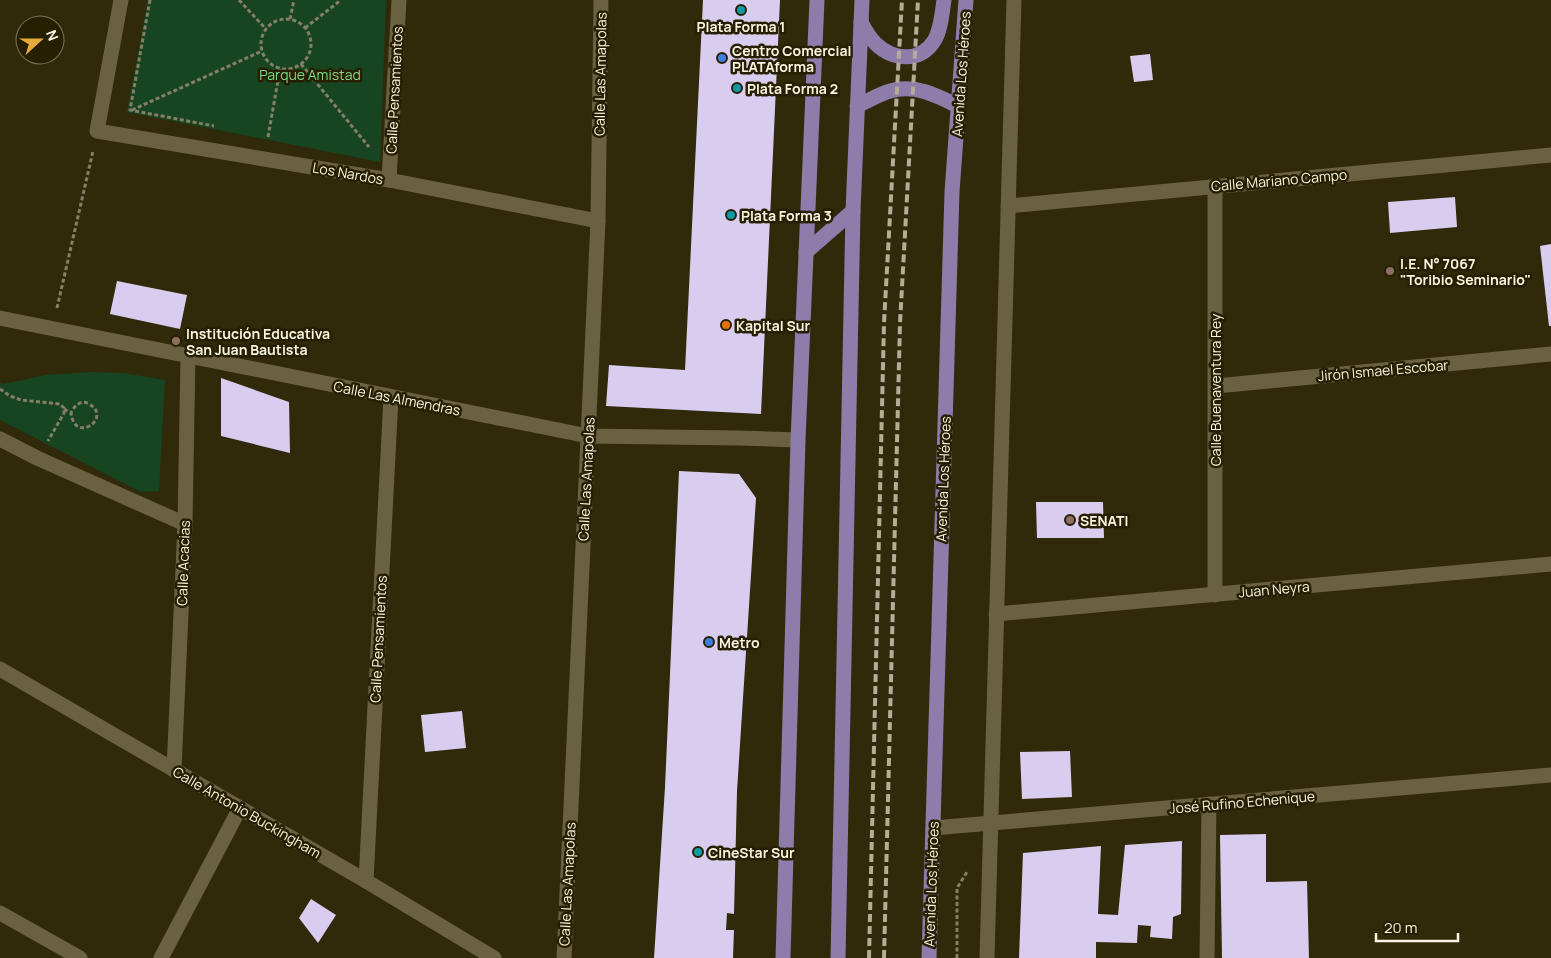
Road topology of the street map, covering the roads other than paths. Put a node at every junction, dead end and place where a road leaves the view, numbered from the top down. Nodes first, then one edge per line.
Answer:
1 (121, 0) edge
2 (399, 0) edge
3 (601, 0) edge
4 (817, 0) edge
5 (862, 0) edge
6 (944, 0) edge
7 (966, 0) edge
8 (1014, 0) edge
9 (861, 22) junction
10 (858, 106) junction
11 (958, 106) junction
12 (1551, 156) edge
13 (389, 180) junction
14 (1215, 186) junction
15 (1008, 206) junction
16 (853, 211) junction
17 (598, 221) junction
18 (806, 252) junction
19 (0, 318) edge
20 (1551, 354) edge
21 (188, 356) junction
22 (1216, 386) junction
23 (391, 397) junction
24 (588, 436) junction
25 (0, 439) edge
26 (798, 440) junction
27 (185, 524) junction
28 (1551, 564) edge
29 (1215, 595) junction
30 (996, 614) junction
31 (0, 669) edge
32 (174, 770) junction
33 (1551, 775) edge
34 (1209, 804) junction
35 (240, 808) junction
36 (990, 823) junction
37 (933, 828) junction
38 (366, 881) junction
39 (0, 913) edge
40 (80, 958) edge
41 (160, 958) edge
42 (494, 958) edge
43 (564, 958) edge
44 (783, 958) edge
45 (838, 958) edge
46 (929, 958) edge
47 (986, 958) edge
48 (1206, 958) edge

1 - 13 street, Los Nardos
2 - 13 street, Calle Pensamientos
3 - 17 street, Calle Las Amapolas
4 - 18 main road
5 - 9 main road
6 - 9 main road
7 - 11 main road, Avenida Los Héroes
8 - 15 street
9 - 10 main road
10 - 11 main road
10 - 16 main road
11 - 37 main road, Avenida Los Héroes
12 - 14 street, Calle Mariano Campo
13 - 17 street, Los Nardos
14 - 15 street, Calle Mariano Campo
14 - 22 street, Calle Buenaventura Rey
15 - 30 street
16 - 18 main road
16 - 45 main road
17 - 24 street, Calle Las Amapolas
18 - 26 main road
19 - 21 street, Calle Las Almendras
20 - 22 street, Jirón Ismael Escobar
21 - 23 street, Calle Las Almendras
21 - 27 street, Calle Acacias
22 - 29 street, Calle Buenaventura Rey
23 - 24 street, Calle Las Almendras
23 - 38 street, Calle Pensamientos
24 - 26 street, Calle Las Almendras
24 - 43 street, Calle Las Amapolas
25 - 27 street
26 - 44 main road
27 - 32 street, Calle Acacias
28 - 29 street, Juan Neyra
29 - 30 street, Juan Neyra
30 - 36 street
31 - 32 street, Calle Antonio Buckingham
32 - 35 street, Calle Antonio Buckingham
33 - 34 street, José Rufino Echenique
34 - 36 street, José Rufino Echenique
34 - 48 street
35 - 38 street, Calle Antonio Buckingham
35 - 41 street
36 - 37 street, José Rufino Echenique
36 - 47 street
37 - 46 main road, Avenida Los Héroes
38 - 42 street, Calle Antonio Buckingham
39 - 40 street

